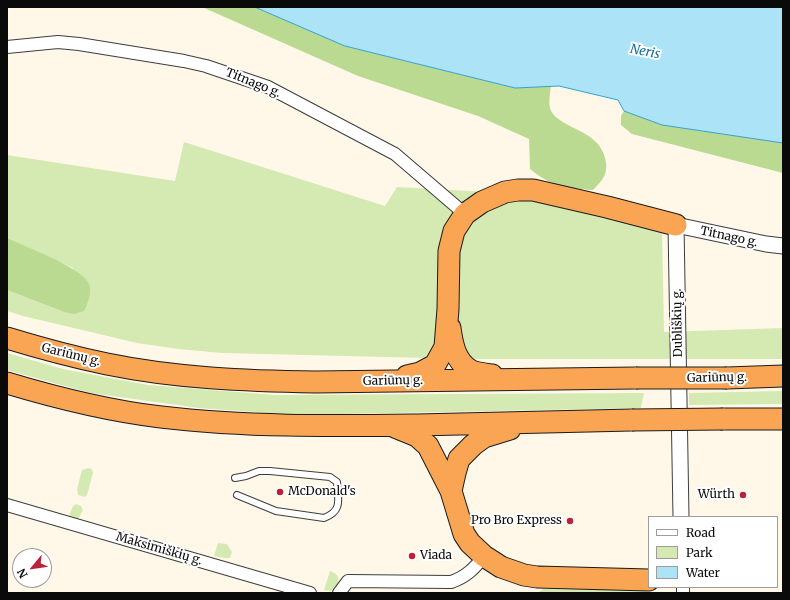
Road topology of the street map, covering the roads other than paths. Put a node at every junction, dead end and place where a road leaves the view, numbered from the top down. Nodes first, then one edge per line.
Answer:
1 (7, 47) edge
2 (465, 214) junction
3 (676, 225) junction
4 (783, 246) edge
5 (448, 309) junction
6 (7, 338) edge
7 (783, 376) edge
8 (510, 379) junction
9 (387, 382) junction
10 (7, 383) edge
11 (783, 418) edge
12 (527, 423) junction
13 (390, 425) junction
14 (235, 478) dead end
15 (451, 491) junction
16 (237, 495) dead end
17 (7, 505) edge
18 (681, 516) edge
19 (484, 556) junction
20 (648, 580) edge
21 (310, 593) edge
22 (339, 593) edge

1 - 2 street, Titnago g.
2 - 3 highway
2 - 5 highway
3 - 4 street, Titnago g.
3 - 18 street, Dubliškių g.
5 - 8 highway
5 - 9 highway
6 - 9 highway, Gariūnų g.
7 - 8 highway, Gariūnų g., bridge
8 - 9 highway, Gariūnų g.
10 - 13 highway
11 - 12 highway, bridge
12 - 13 highway
12 - 15 highway
13 - 15 highway
14 - 16 lane
15 - 19 highway
17 - 21 street, Maksimiškių g.
19 - 20 highway
19 - 22 street

